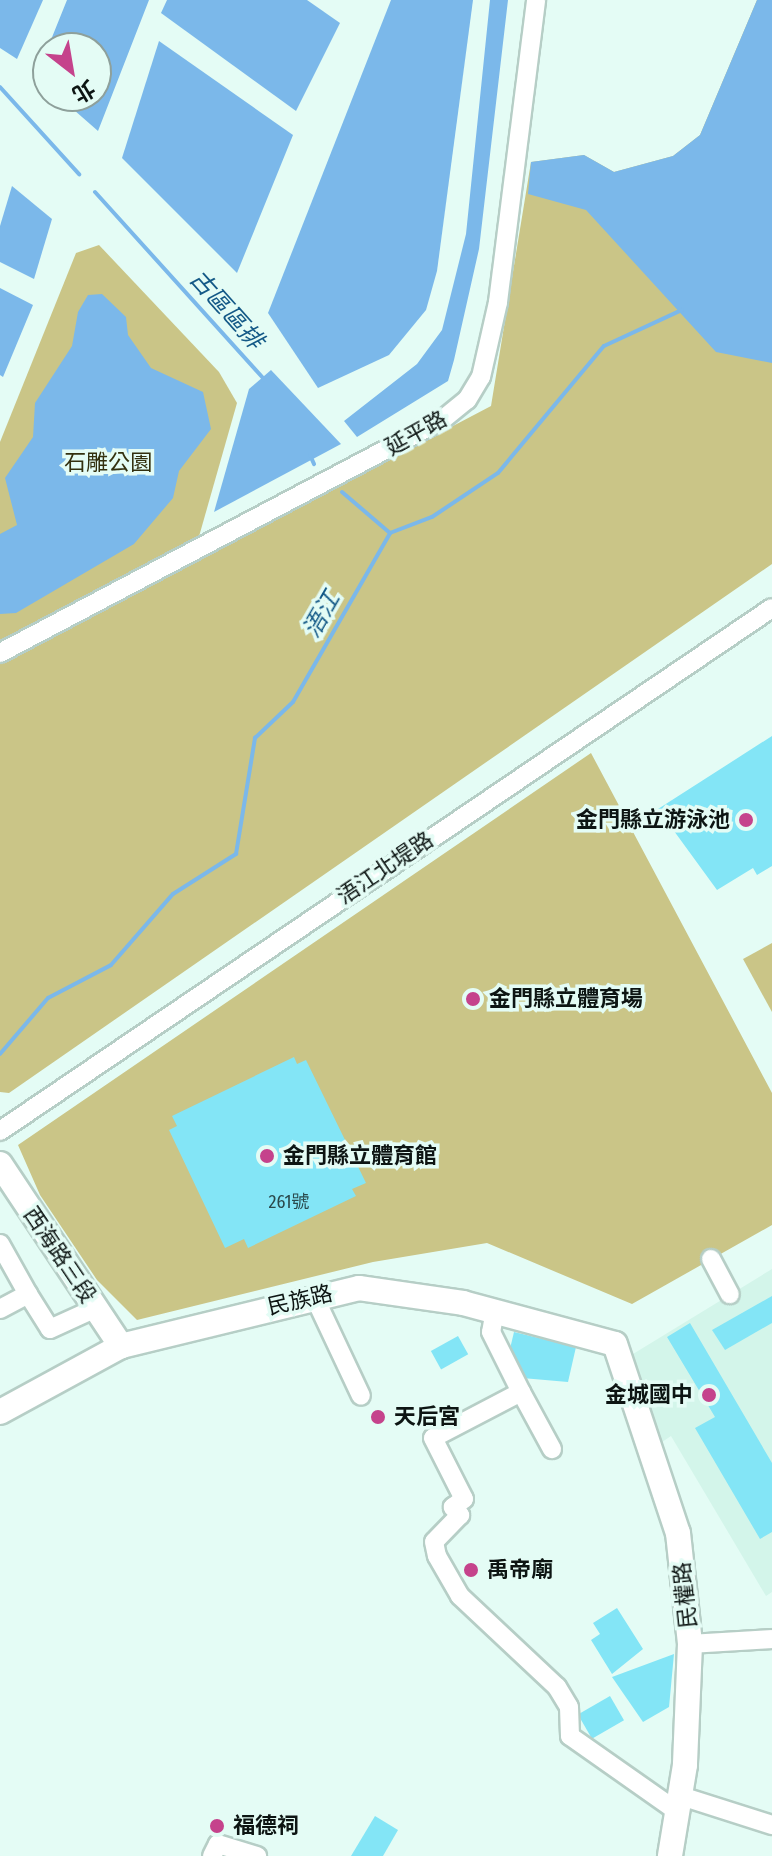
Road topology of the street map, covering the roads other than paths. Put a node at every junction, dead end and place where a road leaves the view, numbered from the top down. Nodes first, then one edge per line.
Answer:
1 (536, 0) edge
2 (772, 608) edge
3 (0, 653) edge
4 (0, 1131) edge
5 (2, 1172) edge
6 (0, 1244) edge
7 (711, 1259) dead end
8 (28, 1294) junction
9 (730, 1294) dead end
10 (314, 1296) junction
11 (96, 1308) junction
12 (0, 1309) edge
13 (495, 1310) junction
14 (615, 1344) joint
15 (121, 1346) junction
16 (521, 1392) junction
17 (361, 1396) dead end
18 (0, 1412) edge
19 (552, 1449) dead end
20 (772, 1639) edge
21 (690, 1644) junction
22 (680, 1804) junction
23 (772, 1825) edge
24 (215, 1850) edge
25 (257, 1856) edge
26 (670, 1856) edge

1 - 3 street, 延平路
2 - 4 street, 浯江北堤路
5 - 11 main road, 西海路三段
6 - 8 street
7 - 9 street
8 - 11 street
8 - 12 street
10 - 13 main road, 民族路
10 - 15 main road, 民族路
10 - 17 street
11 - 15 main road, 西海路三段
13 - 14 main road, 民族路
13 - 16 street
14 - 21 main road, 民權路
15 - 18 main road, 民族路
16 - 19 street
16 - 22 street
20 - 21 street
21 - 22 main road, 民權路
22 - 23 street
22 - 26 main road, 民權路
24 - 25 street

